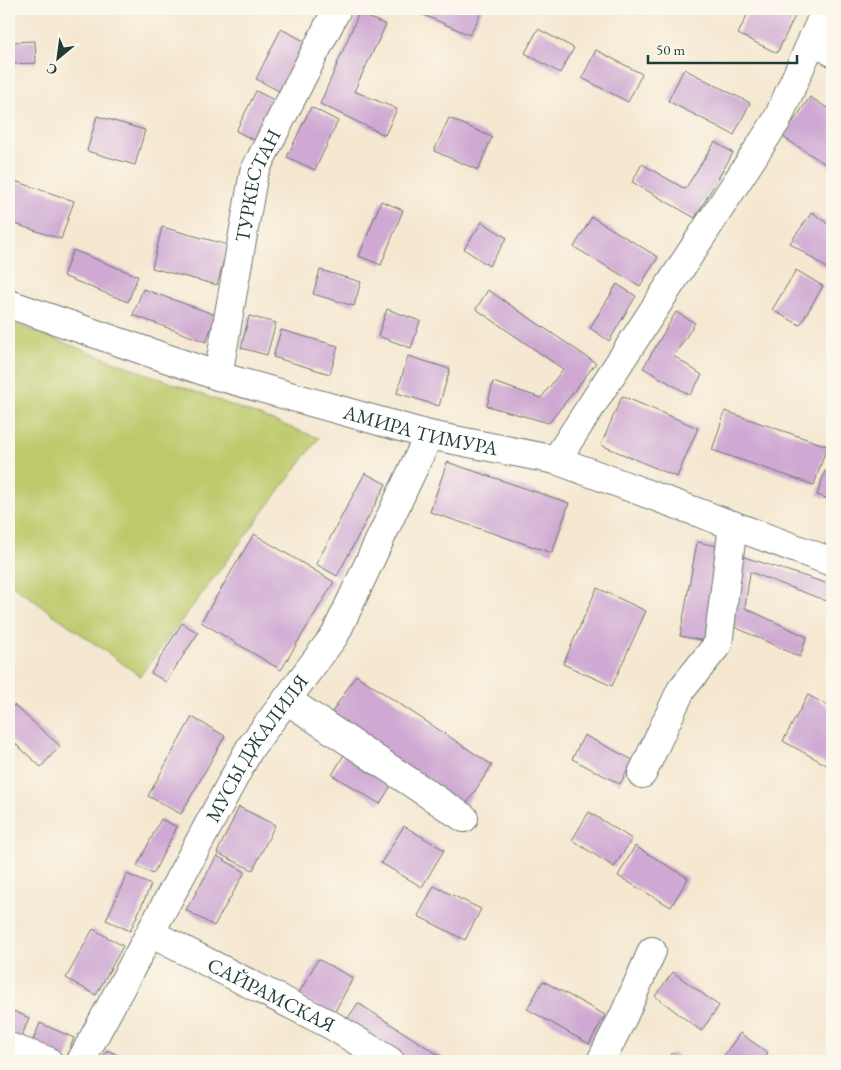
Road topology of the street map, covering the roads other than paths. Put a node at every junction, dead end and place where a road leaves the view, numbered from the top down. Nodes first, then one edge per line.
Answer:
1 (337, 9) edge
2 (826, 9) edge
3 (823, 45) edge
4 (9, 304) edge
5 (218, 376) junction
6 (429, 435) junction
7 (556, 460) junction
8 (734, 526) junction
9 (832, 562) edge
10 (287, 700) junction
11 (642, 774) dead end
12 (464, 818) dead end
13 (150, 933) junction
14 (652, 951) dead end
15 (9, 1047) edge
16 (48, 1061) edge
17 (81, 1061) edge
18 (390, 1061) edge
19 (601, 1061) edge

1 - 5 street, ТУРКЕСТАН
2 - 3 street
3 - 7 street
4 - 5 street, АМИРА ТИМУРА
5 - 6 street, АМИРА ТИМУРА
6 - 7 street, АМИРА ТИМУРА
6 - 10 street, МУСЫ ДЖАЛИЛЯ
7 - 8 street, АМИРА ТИМУРА
8 - 9 street, АМИРА ТИМУРА
8 - 11 street
10 - 12 street
10 - 13 street, МУСЫ ДЖАЛИЛЯ
13 - 17 street, МУСЫ ДЖАЛИЛЯ
13 - 18 street, САЙРАМСКАЯ
14 - 19 street
15 - 16 street

